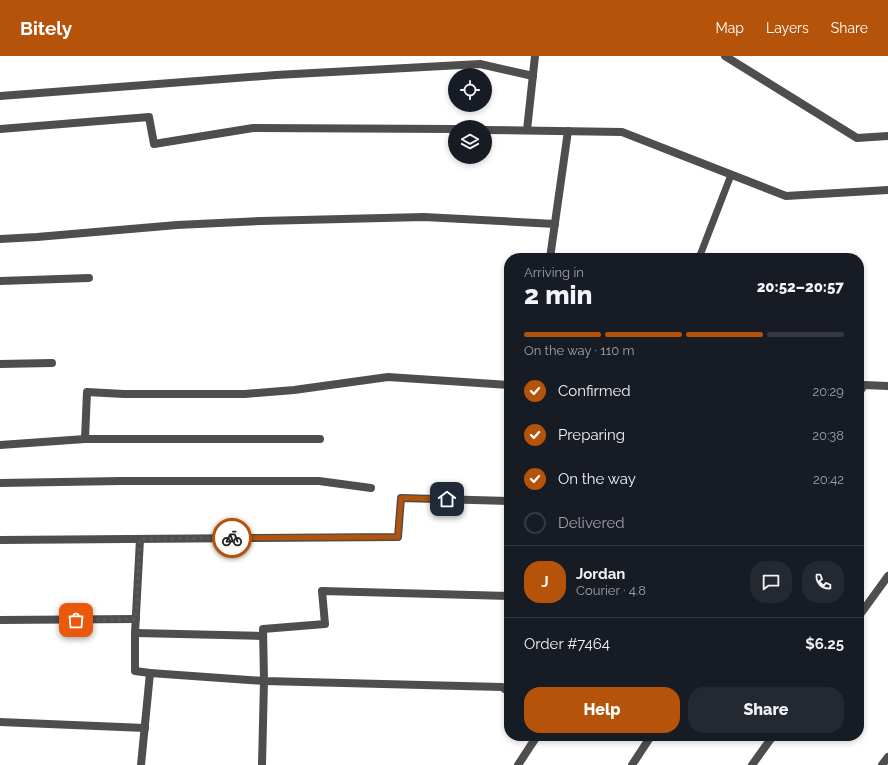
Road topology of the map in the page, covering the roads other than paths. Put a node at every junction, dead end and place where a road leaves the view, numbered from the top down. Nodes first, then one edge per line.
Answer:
1 (535, 56) edge
2 (725, 56) edge
3 (533, 76) junction
4 (0, 96) edge
5 (0, 129) edge
6 (448, 129) edge
7 (492, 130) edge
8 (526, 130) junction
9 (568, 131) junction
10 (888, 136) edge
11 (732, 175) junction
12 (888, 190) edge
13 (555, 224) junction
14 (0, 239) edge
15 (551, 253) edge
16 (701, 253) edge
17 (89, 278) dead end
18 (0, 281) edge
19 (52, 363) dead end
20 (0, 364) edge
21 (504, 385) edge
22 (864, 385) edge
23 (888, 386) edge
24 (85, 439) junction
25 (320, 439) dead end
26 (0, 445) edge
27 (0, 483) edge
28 (371, 488) dead end
29 (504, 501) edge
30 (140, 539) junction
31 (0, 540) edge
32 (888, 576) edge
33 (504, 596) edge
34 (864, 609) edge
35 (136, 619) junction
36 (0, 620) edge
37 (136, 633) junction
38 (263, 636) junction
39 (150, 673) junction
40 (264, 681) junction
41 (504, 688) edge
42 (0, 722) edge
43 (145, 728) junction
44 (534, 741) edge
45 (648, 741) edge
46 (769, 741) edge
47 (888, 757) edge
48 (141, 765) edge
49 (262, 765) edge
50 (518, 765) edge
51 (632, 765) edge
52 (752, 765) edge
53 (882, 765) edge

1 - 3 street
2 - 10 street
3 - 4 street
3 - 8 street
5 - 6 street
7 - 8 street
8 - 9 street
9 - 11 street
9 - 13 street
11 - 12 street
11 - 16 lane
13 - 14 street
13 - 15 street
17 - 18 street
19 - 20 street
21 - 24 street
22 - 23 street
24 - 25 street
24 - 26 street
27 - 28 street
29 - 30 street
30 - 31 street
30 - 35 street
32 - 34 street
33 - 38 street
35 - 36 street
35 - 37 street
37 - 38 street
37 - 39 street
38 - 40 street
39 - 40 street
39 - 43 street
40 - 41 street
40 - 49 street
42 - 43 street
43 - 48 street
44 - 50 street
45 - 51 street
46 - 52 street
47 - 53 street

